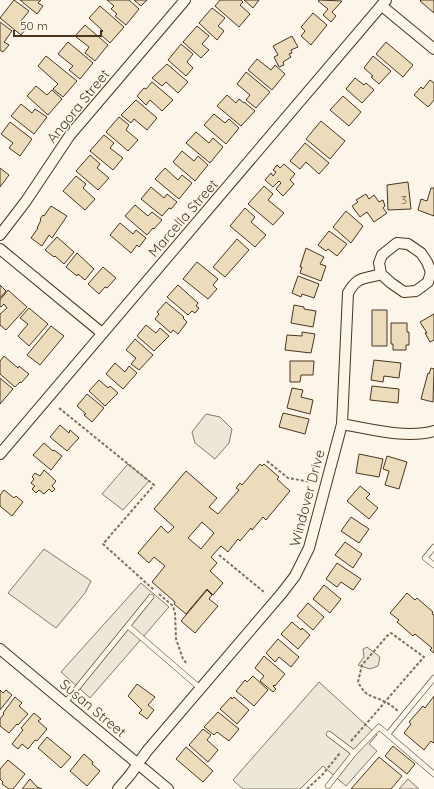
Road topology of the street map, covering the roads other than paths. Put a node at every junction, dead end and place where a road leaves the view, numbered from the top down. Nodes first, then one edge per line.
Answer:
1 (185, 0) edge
2 (384, 3) edge
3 (434, 49) edge
4 (0, 235) edge
5 (0, 249) edge
6 (381, 274) junction
7 (102, 333) junction
8 (342, 424) junction
9 (434, 431) edge
10 (0, 454) edge
11 (434, 547) edge
12 (434, 565) edge
13 (151, 597) dead end
14 (128, 626) junction
15 (0, 649) edge
16 (434, 678) edge
17 (200, 688) junction
18 (64, 703) junction
19 (329, 734) dead end
20 (388, 734) junction
21 (354, 753) junction
22 (137, 763) junction
23 (434, 765) edge
24 (432, 772) edge
25 (328, 788) edge
26 (118, 789) edge
27 (168, 789) edge

1 - 4 street, Angora Street
2 - 3 street
2 - 7 street, Marcella Street
5 - 7 street
6 - 6 street
6 - 8 street, Windover Drive
7 - 10 street, Marcella Street
8 - 9 street
8 - 17 street, Windover Drive
11 - 12 lane
13 - 14 lane
14 - 17 lane
14 - 18 lane
15 - 18 street, Susan Street
16 - 20 lane
17 - 22 street, Windover Drive
18 - 22 street, Susan Street
19 - 21 lane
20 - 21 lane
20 - 24 lane
21 - 25 lane
22 - 26 street, Windover Drive
22 - 27 street, Susan Street
23 - 24 lane

